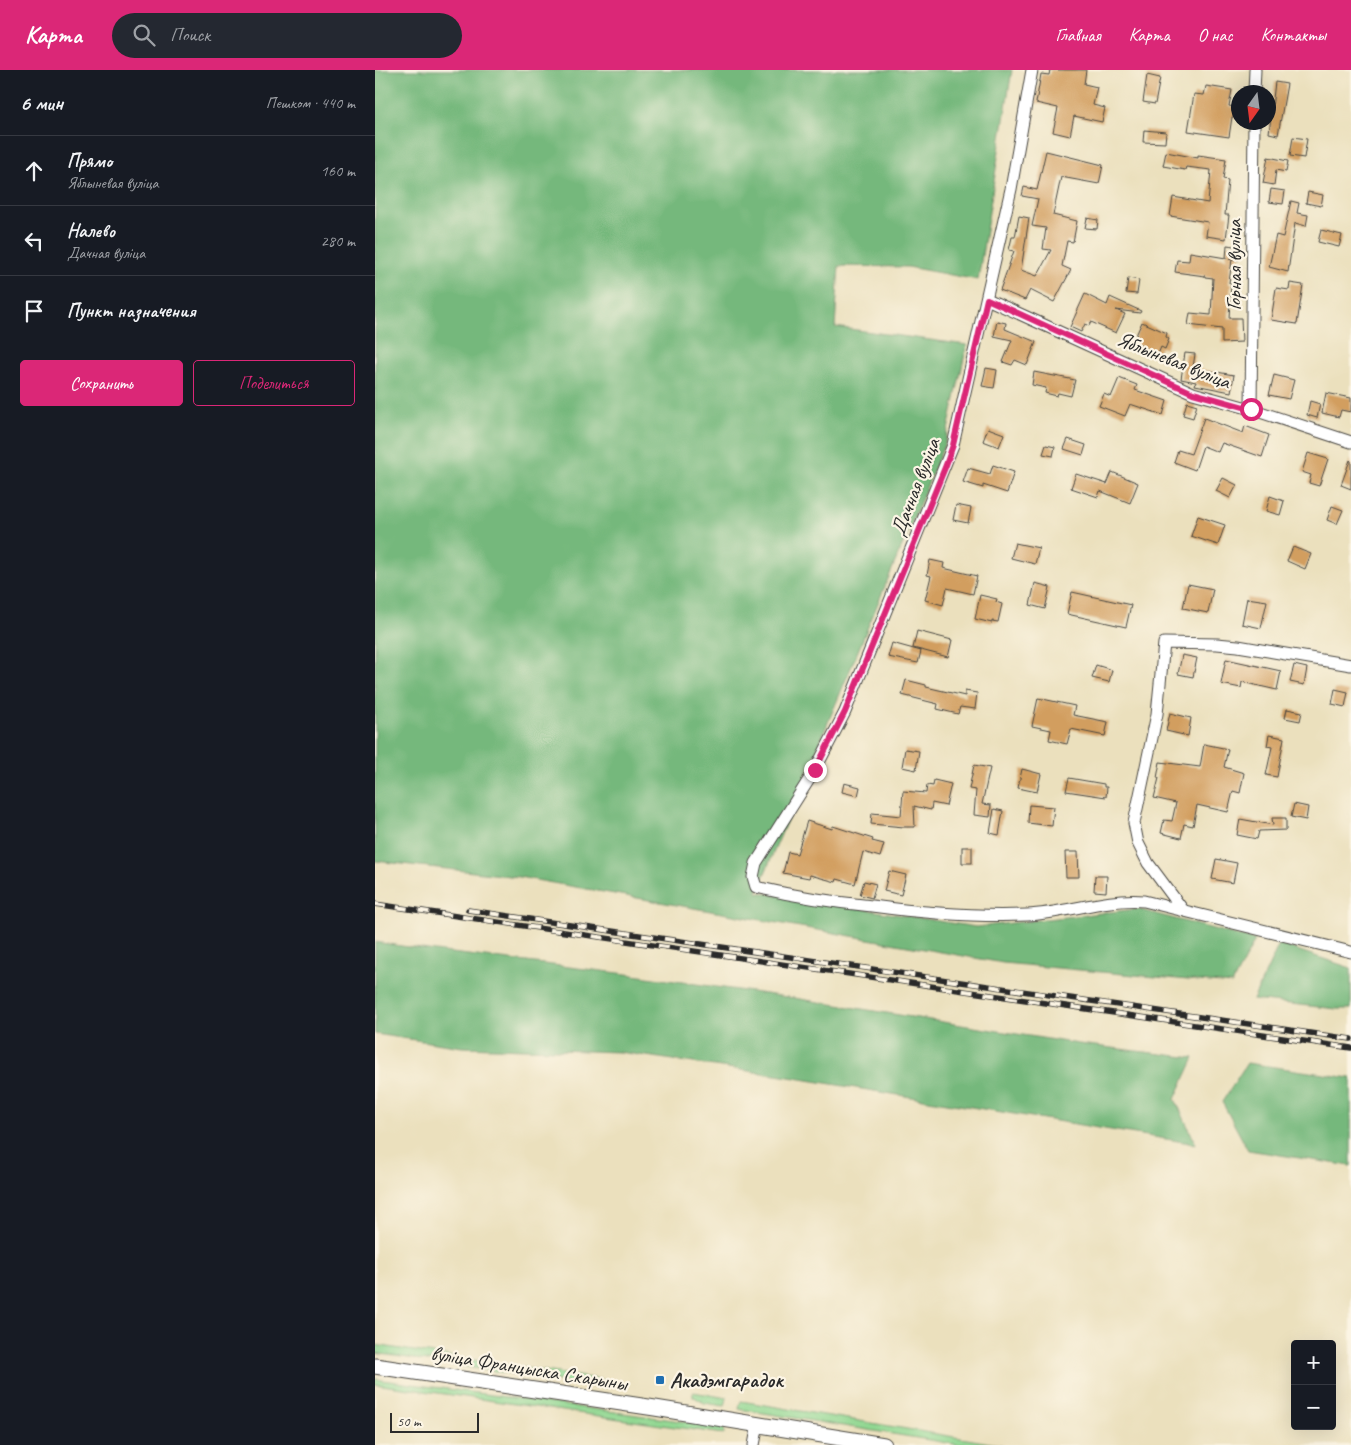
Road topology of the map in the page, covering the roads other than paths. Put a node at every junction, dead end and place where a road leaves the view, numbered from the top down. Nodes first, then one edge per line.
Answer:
1 (1032, 70) edge
2 (1255, 70) edge
3 (1254, 85) edge
4 (1254, 130) edge
5 (987, 299) junction
6 (1251, 409) junction
7 (1351, 442) edge
8 (1351, 665) edge
9 (1183, 910) junction
10 (1351, 952) edge
11 (375, 1366) edge
12 (758, 1424) junction
13 (754, 1445) edge
14 (884, 1445) edge

1 - 5 street, Дачная вуліца
2 - 3 street
4 - 6 street, Горная вуліца
5 - 6 street, Яблыневая вуліца
5 - 9 street, Дачная вуліца
6 - 7 street, Яблыневая вуліца
8 - 9 street
9 - 10 street
11 - 12 main road, вуліца Францыска Скарыны
12 - 13 street
12 - 14 main road, вуліца Францыска Скарыны

